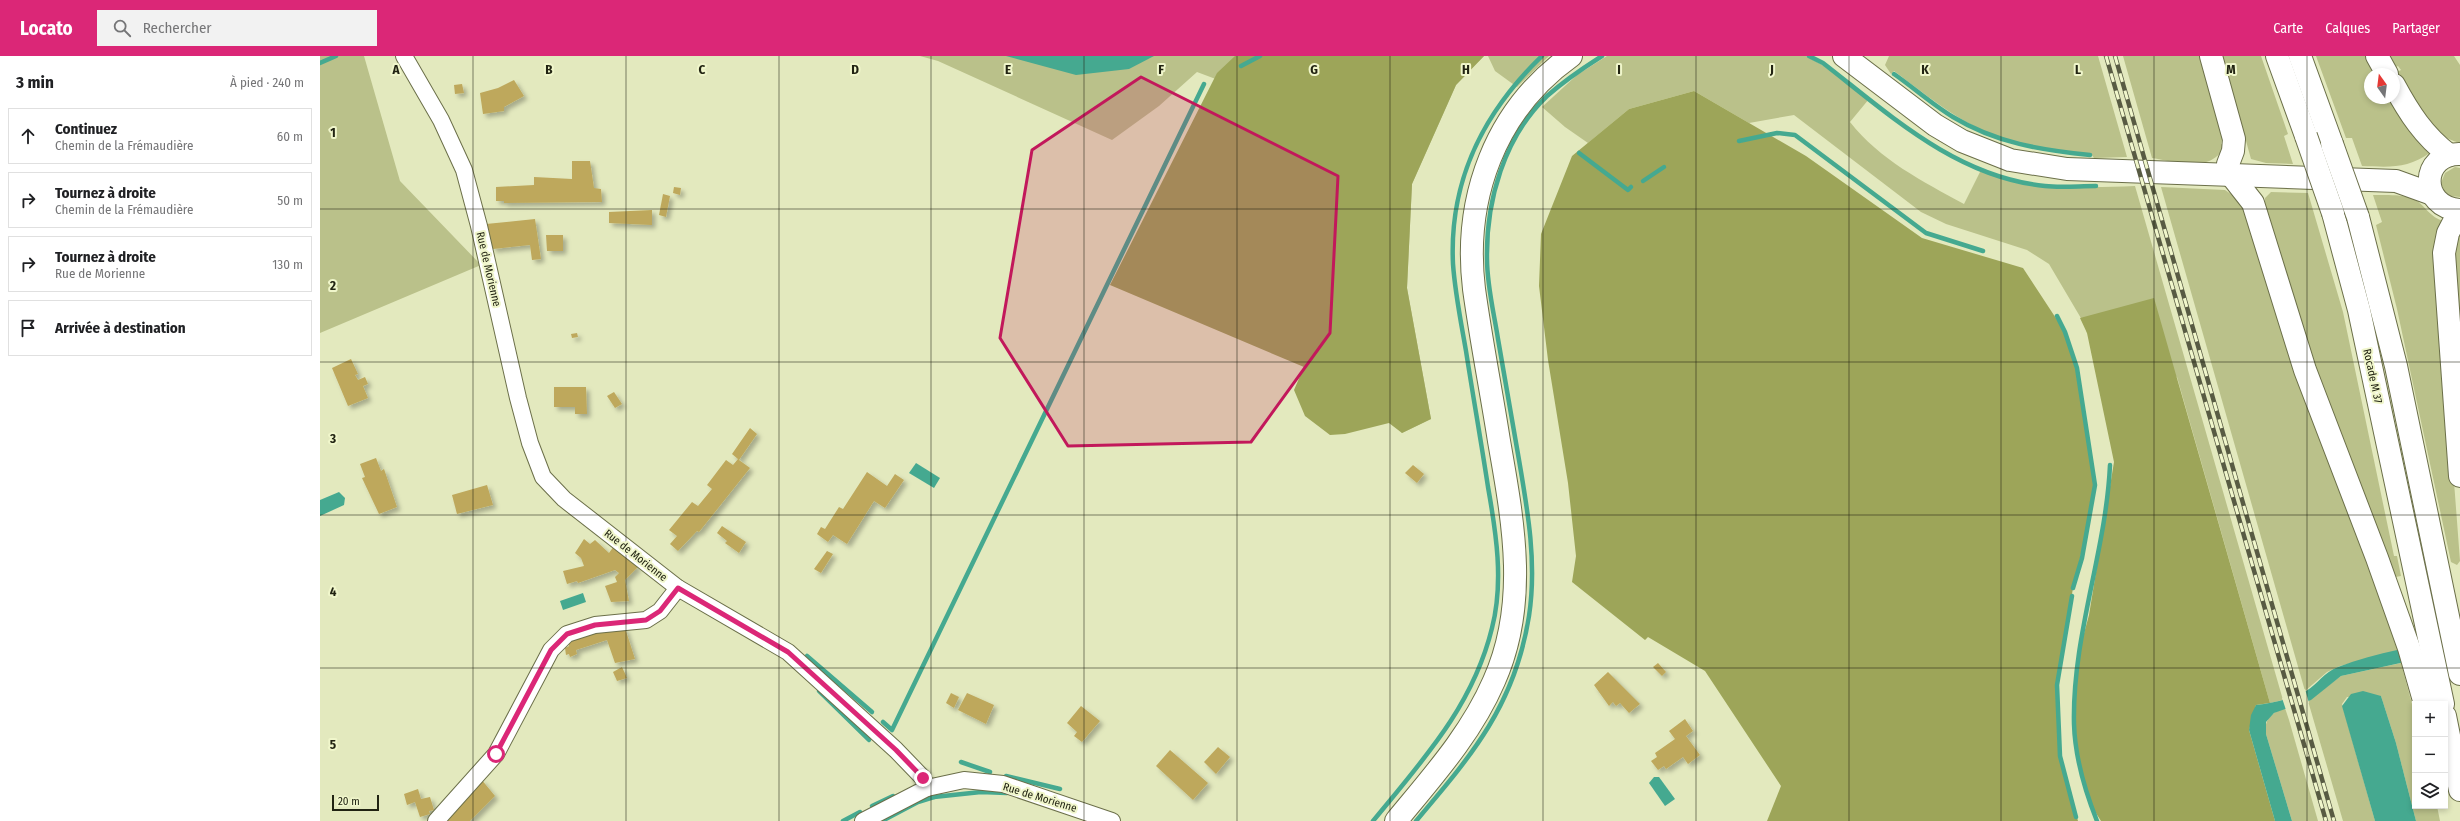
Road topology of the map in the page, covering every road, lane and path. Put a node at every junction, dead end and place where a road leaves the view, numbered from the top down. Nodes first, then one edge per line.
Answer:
1 (404, 56) edge
2 (1571, 56) edge
3 (1844, 56) edge
4 (2211, 56) edge
5 (2277, 56) edge
6 (2300, 56) edge
7 (2377, 56) edge
8 (2384, 68) edge
9 (2400, 96) edge
10 (2455, 155) edge
11 (2433, 169) junction
12 (2231, 175) junction
13 (2396, 181) junction
14 (2432, 194) junction
15 (2460, 210) edge
16 (2460, 476) edge
17 (678, 588) junction
18 (2421, 652) junction
19 (2460, 674) edge
20 (2425, 701) edge
21 (2442, 701) edge
22 (2448, 731) edge
23 (2448, 783) edge
24 (927, 788) junction
25 (2460, 790) edge
26 (2460, 801) edge
27 (436, 821) edge
28 (863, 821) edge
29 (1112, 821) edge
30 (1396, 821) edge

1 - 17 street, Rue de Morienne
2 - 30 main road
3 - 12 main road
4 - 12 main road
5 - 18 main road, Rocade M 37, bridge
6 - 19 main road, bridge
7 - 8 main road
9 - 10 main road
10 - 11 main road
11 - 13 main road
11 - 14 main road
12 - 13 main road
12 - 18 main road
13 - 14 main road
14 - 15 main road
15 - 16 main road
17 - 24 street, Rue de Morienne
17 - 27 street
18 - 20 main road
18 - 21 main road, Rocade M 37
22 - 25 main road
23 - 26 main road
24 - 28 street
24 - 29 street, Rue de Morienne

